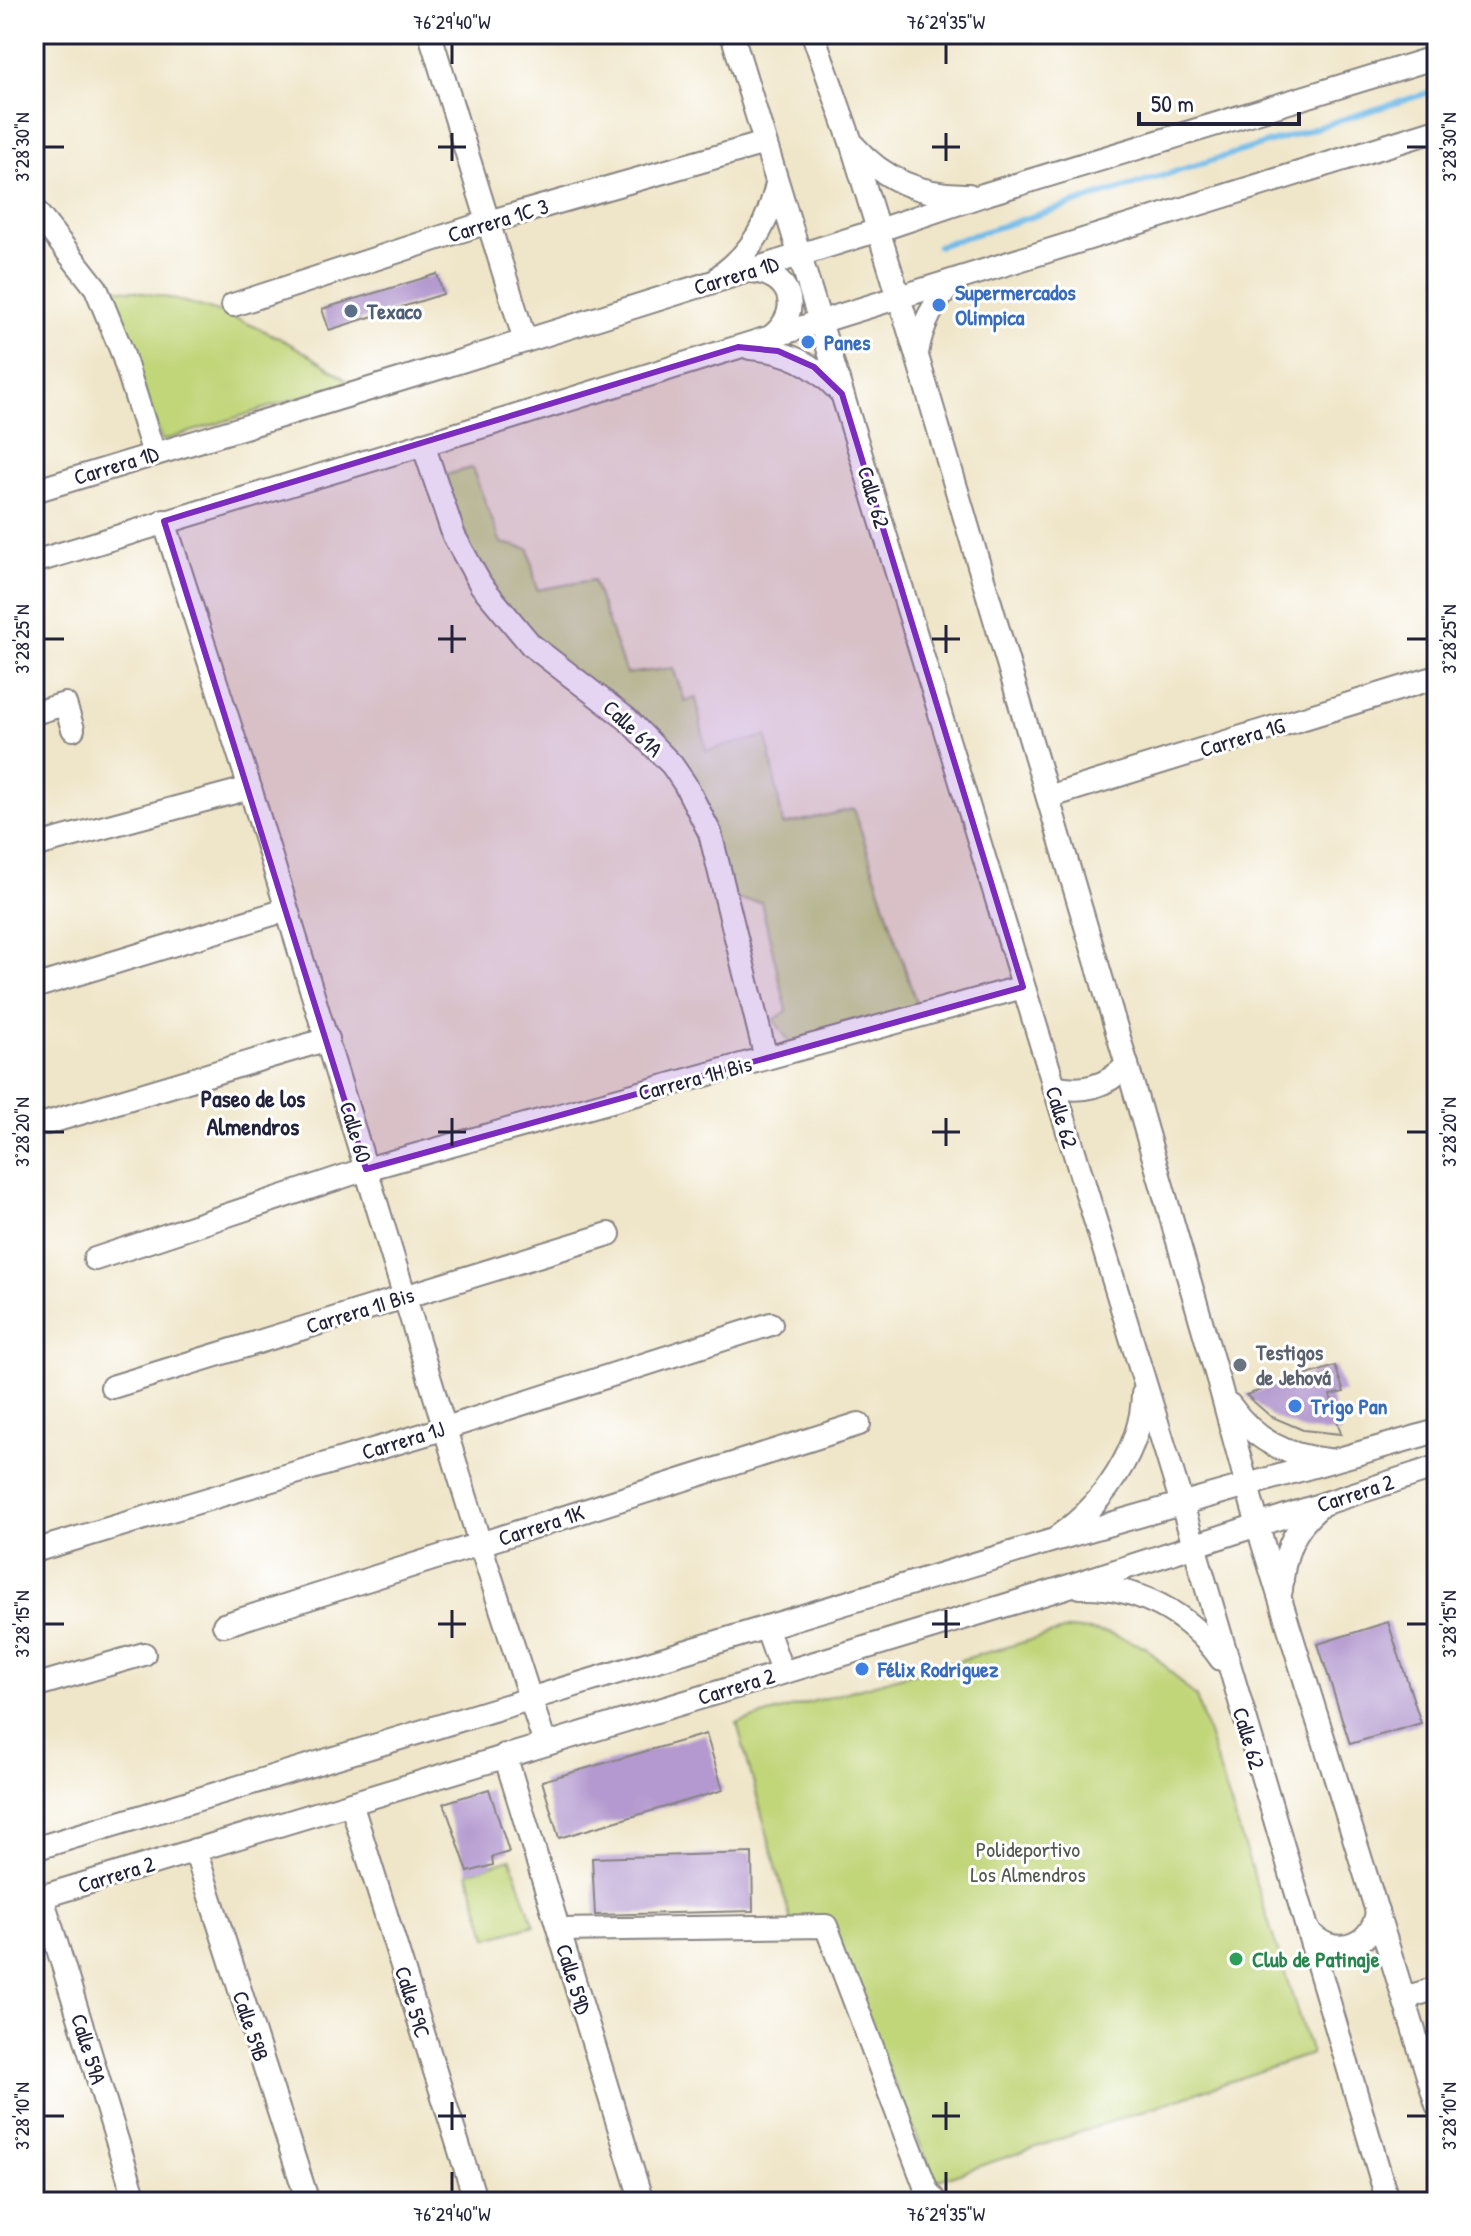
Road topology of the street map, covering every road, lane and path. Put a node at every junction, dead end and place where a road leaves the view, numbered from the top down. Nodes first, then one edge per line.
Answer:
1 (430, 34) edge
2 (732, 34) edge
3 (813, 34) edge
4 (1437, 57) edge
5 (1437, 130) edge
6 (851, 142) junction
7 (765, 143) junction
8 (777, 182) junction
9 (983, 195) junction
10 (34, 209) edge
11 (488, 222) junction
12 (879, 230) junction
13 (800, 255) junction
14 (750, 271) junction
15 (957, 279) junction
16 (710, 283) junction
17 (899, 297) junction
18 (233, 305) dead end
19 (820, 321) junction
20 (771, 337) junction
21 (525, 341) junction
22 (738, 347) junction
23 (917, 356) junction
24 (842, 394) junction
25 (423, 444) junction
26 (154, 454) junction
27 (34, 491) edge
28 (164, 521) junction
29 (34, 562) edge
30 (1437, 677) edge
31 (34, 713) edge
32 (73, 729) dead end
33 (250, 788) junction
34 (1048, 797) junction
35 (34, 846) edge
36 (286, 910) junction
37 (34, 987) edge
38 (1023, 987) junction
39 (328, 1039) junction
40 (766, 1058) junction
41 (1127, 1065) junction
42 (1053, 1086) junction
43 (47, 1123) dead end
44 (366, 1169) junction
45 (609, 1234) dead end
46 (95, 1259) dead end
47 (404, 1296) junction
48 (771, 1324) dead end
49 (1219, 1383) junction
50 (1144, 1384) junction
51 (112, 1387) dead end
52 (859, 1424) dead end
53 (446, 1428) junction
54 (1437, 1431) edge
55 (1337, 1460) junction
56 (1437, 1467) edge
57 (1247, 1486) junction
58 (1325, 1502) junction
59 (1182, 1505) junction
60 (1258, 1525) junction
61 (1054, 1540) junction
62 (480, 1544) junction
63 (1193, 1546) junction
64 (34, 1551) edge
65 (1063, 1588) junction
66 (1282, 1603) junction
67 (224, 1625) dead end
68 (766, 1627) junction
69 (144, 1654) dead end
70 (1229, 1669) junction
71 (782, 1672) junction
72 (34, 1686) edge
73 (531, 1698) junction
74 (545, 1744) junction
75 (505, 1755) junction
76 (351, 1803) junction
77 (34, 1849) edge
78 (195, 1850) junction
79 (38, 1898) edge
80 (1377, 1911) junction
81 (1307, 1927) junction
82 (559, 1930) junction
83 (1437, 1988) edge
84 (1405, 1998) junction
85 (1437, 2105) edge
86 (136, 2202) edge
87 (308, 2202) edge
88 (476, 2202) edge
89 (642, 2202) edge
90 (936, 2202) edge
91 (1388, 2202) edge

1 - 11 street
2 - 7 street, Calle 62
3 - 6 street
4 - 9 street, Carrera 1D
5 - 15 street
6 - 9 street
6 - 12 street
7 - 8 street, Calle 62
7 - 11 street, Carrera 1C 3
8 - 13 street, Calle 62
8 - 16 street
9 - 12 street, Carrera 1D
10 - 26 street
11 - 18 street, Carrera 1C 3
11 - 21 street
12 - 13 street, Carrera 1D
12 - 17 street
13 - 14 street, Carrera 1D
13 - 19 street, Calle 62
14 - 16 street, Carrera 1D
14 - 20 street
15 - 17 street
15 - 23 street
16 - 21 street, Carrera 1D
17 - 19 street
17 - 23 street
19 - 20 street
19 - 24 street, Calle 62
20 - 22 street
21 - 26 street, Carrera 1D
22 - 24 street
22 - 25 street
23 - 34 street
24 - 38 street, Calle 62
25 - 28 street
25 - 40 street, Calle 61A
26 - 27 street, Carrera 1D
28 - 29 street
28 - 33 street, Calle 60
30 - 34 street, Carrera 1G
31 - 32 street
33 - 35 street
33 - 36 street, Calle 60
34 - 41 street
36 - 37 street
36 - 39 street, Calle 60
38 - 40 street, Carrera 1H Bis
38 - 42 street, Calle 62
39 - 43 street
39 - 44 street, Calle 60
40 - 44 street, Carrera 1H Bis
41 - 42 street
41 - 49 street
42 - 50 street, Calle 62
44 - 46 street, Carrera 1H Bis
44 - 47 street, Calle 60
45 - 47 street, Carrera 1I Bis
47 - 51 street, Carrera 1I Bis
47 - 53 street, Calle 60
48 - 53 street, Carrera 1J
49 - 55 street
49 - 57 street
50 - 59 street, Calle 62
50 - 61 street
52 - 62 street, Carrera 1K
53 - 62 street, Calle 60
53 - 64 street, Carrera 1J
54 - 55 street, Carrera 2
55 - 57 street, Carrera 2
56 - 58 street, Carrera 2
57 - 59 street, Carrera 2
57 - 60 street
58 - 60 street, Carrera 2
58 - 66 street
59 - 61 street, Carrera 2
59 - 63 street, Calle 62
60 - 63 street, Carrera 2
60 - 66 street
61 - 68 street, Carrera 2
62 - 67 street, Carrera 1K
62 - 73 street, Calle 60
63 - 65 street, Carrera 2
63 - 70 street, Calle 62
65 - 70 street
65 - 71 street, Carrera 2
66 - 80 street
68 - 71 street
68 - 73 street, Carrera 2
69 - 72 street
70 - 81 street, Calle 62
71 - 74 street, Carrera 2
73 - 74 street, Calle 60
73 - 77 street, Carrera 2
74 - 75 street, Carrera 2
75 - 76 street, Carrera 2
75 - 82 street, Calle 59D
76 - 78 street, Carrera 2
76 - 88 street, Calle 59C
78 - 79 street, Carrera 2
78 - 87 street, Calle 59B
79 - 86 street, Calle 59A
80 - 81 street
80 - 84 street
81 - 91 street, Calle 62
82 - 89 street, Calle 59D
82 - 90 street
83 - 84 street
84 - 85 street

